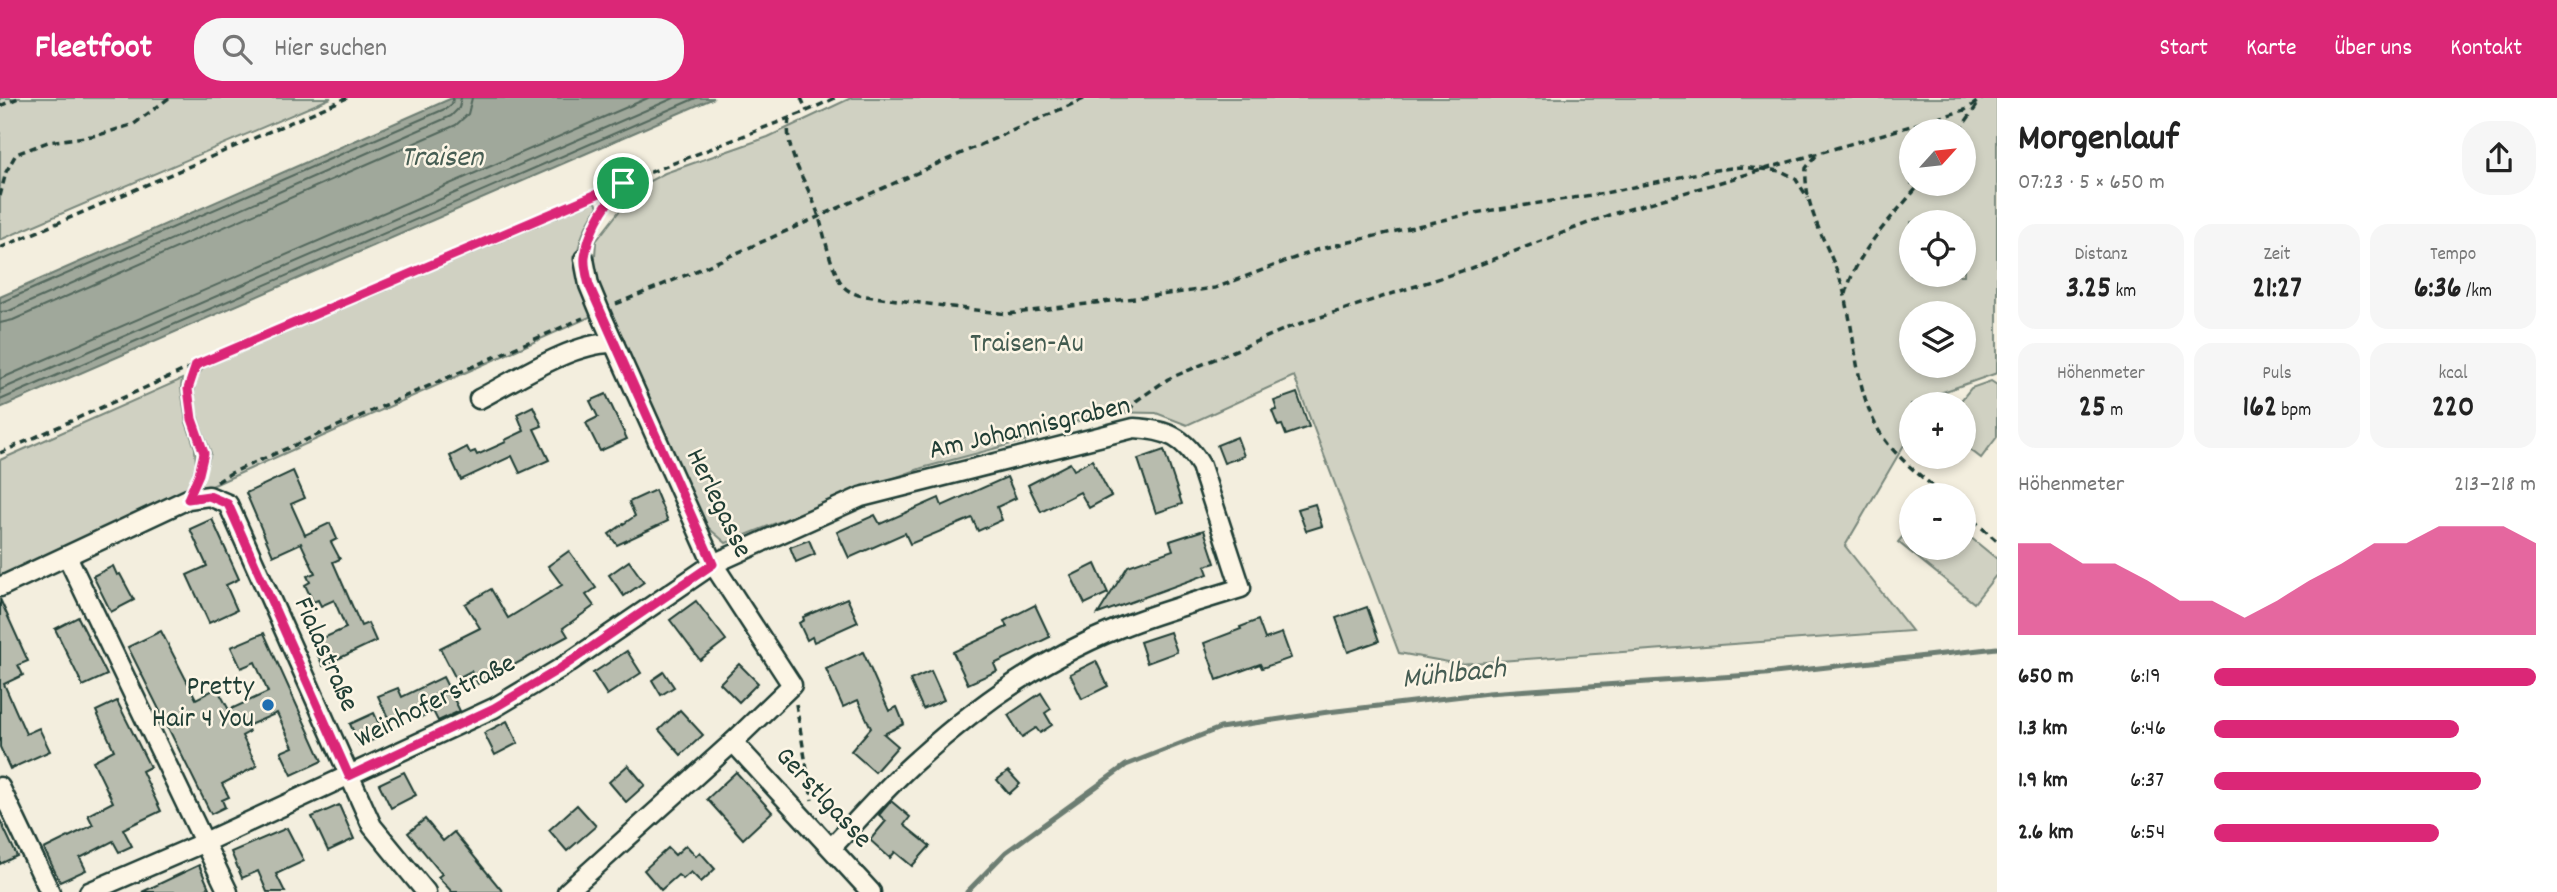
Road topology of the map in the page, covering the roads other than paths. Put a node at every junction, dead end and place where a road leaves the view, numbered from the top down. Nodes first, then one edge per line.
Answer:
1 (584, 260) road end
2 (614, 343) junction
3 (479, 399) dead end
4 (67, 556) junction
5 (713, 564) junction
6 (0, 587) edge
7 (733, 742) junction
8 (349, 776) junction
9 (0, 787) edge
10 (205, 842) junction
11 (832, 847) junction
12 (50, 892) edge
13 (89, 892) edge
14 (228, 892) edge
15 (426, 892) edge
16 (567, 892) edge
17 (871, 892) edge

1 - 2 street, Herlegasse
2 - 3 street
2 - 5 street, Herlegasse
4 - 6 street
4 - 8 street, Fialastraße
4 - 10 street
5 - 7 street, Herlegasse
5 - 8 street, Weinhoferstraße
5 - 11 street, Am Johannisgraben
7 - 11 street, Gerstlgasse
7 - 16 street
8 - 10 street, Weinhoferstraße
8 - 15 street, Fialastraße
9 - 12 street
10 - 13 street, Weinhoferstraße
10 - 14 street
11 - 17 street, Gerstlgasse

